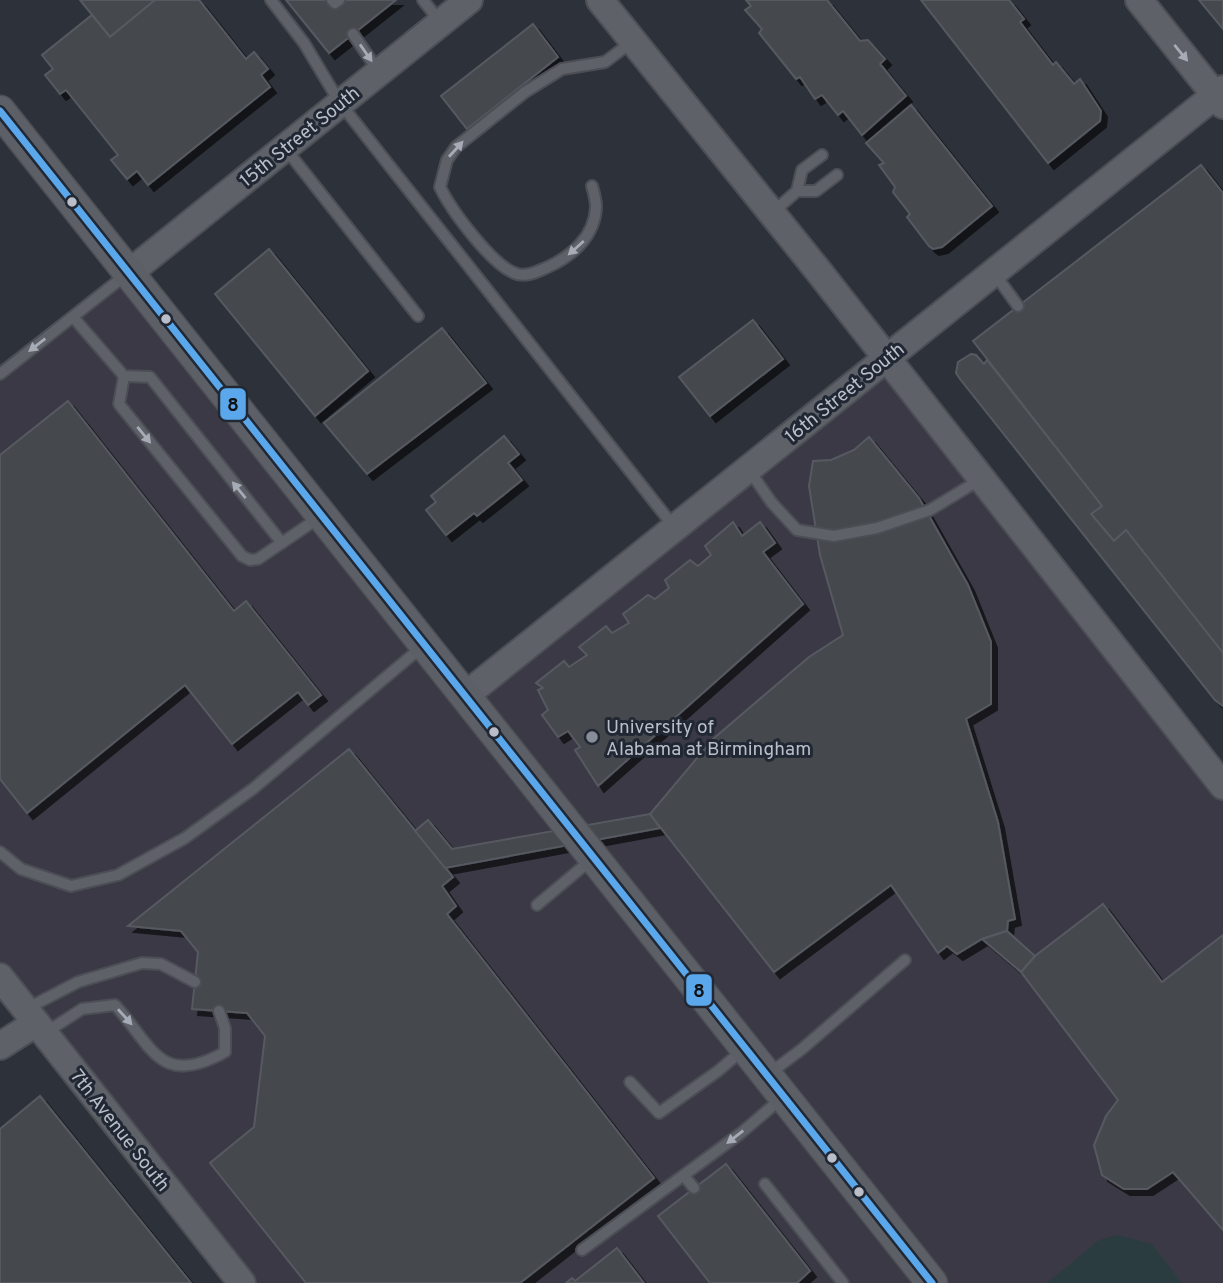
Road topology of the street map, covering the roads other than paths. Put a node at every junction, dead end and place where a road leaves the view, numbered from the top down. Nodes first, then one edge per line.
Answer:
1 (271, 0) edge
2 (332, 0) edge
3 (339, 0) edge
4 (424, 0) edge
5 (469, 0) edge
6 (600, 0) edge
7 (1139, 0) edge
8 (441, 23) junction
9 (353, 34) dead end
10 (633, 41) junction
11 (379, 72) junction
12 (1220, 97) edge
13 (340, 103) junction
14 (0, 111) edge
15 (285, 148) junction
16 (822, 155) dead end
17 (838, 175) dead end
18 (593, 186) dead end
19 (797, 191) junction
20 (771, 214) junction
21 (129, 273) junction
22 (993, 273) junction
23 (1018, 306) dead end
24 (418, 316) dead end
25 (73, 317) junction
26 (886, 359) junction
27 (0, 374) edge
28 (124, 376) junction
29 (748, 469) junction
30 (981, 479) junction
31 (322, 516) junction
32 (675, 528) junction
33 (282, 543) junction
34 (425, 644) junction
35 (466, 695) junction
36 (1221, 780) edge
37 (0, 852) edge
38 (594, 857) junction
39 (537, 905) dead end
40 (905, 960) dead end
41 (0, 977) edge
42 (195, 982) dead end
43 (219, 1011) dead end
44 (36, 1022) junction
45 (0, 1046) edge
46 (746, 1048) junction
47 (630, 1082) dead end
48 (776, 1085) junction
49 (684, 1176) junction
50 (765, 1184) dead end
51 (694, 1188) dead end
52 (582, 1250) dead end
53 (242, 1283) edge
54 (843, 1283) edge
55 (932, 1283) edge

1 - 13 lane
2 - 3 lane
4 - 8 lane
5 - 8 street, 15th Street South
6 - 10 street
7 -> 12 street
8 - 11 street, 15th Street South
9 -> 11 lane
18 -> 10 lane
10 - 20 street
11 - 13 street, 15th Street South
12 - 22 street, 16th Street South
13 - 15 street, 15th Street South
13 - 32 lane
14 - 21 main road
15 - 21 street, 15th Street South
15 - 24 lane
16 - 19 lane
17 - 19 lane
19 - 20 lane
20 - 26 street
21 - 25 lane
21 - 31 main road
22 - 23 lane
22 - 26 street, 16th Street South
25 -> 27 lane
25 - 28 lane
26 - 29 street, 16th Street South
26 - 30 street
33 -> 28 lane
28 -> 33 lane
29 - 30 lane
29 - 32 street, 16th Street South
30 - 36 street
31 - 33 lane
31 - 34 main road
32 - 35 street, 16th Street South
34 - 35 main road
34 - 37 lane
35 - 38 main road
38 - 39 lane
38 - 46 main road
40 - 48 lane
41 - 44 street, 7th Avenue South
42 - 44 lane
44 -> 43 lane
44 - 45 street
44 - 53 street, 7th Avenue South
46 - 47 lane
46 - 48 main road
48 -> 49 lane
48 - 55 main road
49 - 51 lane
49 - 52 lane
50 - 54 lane

